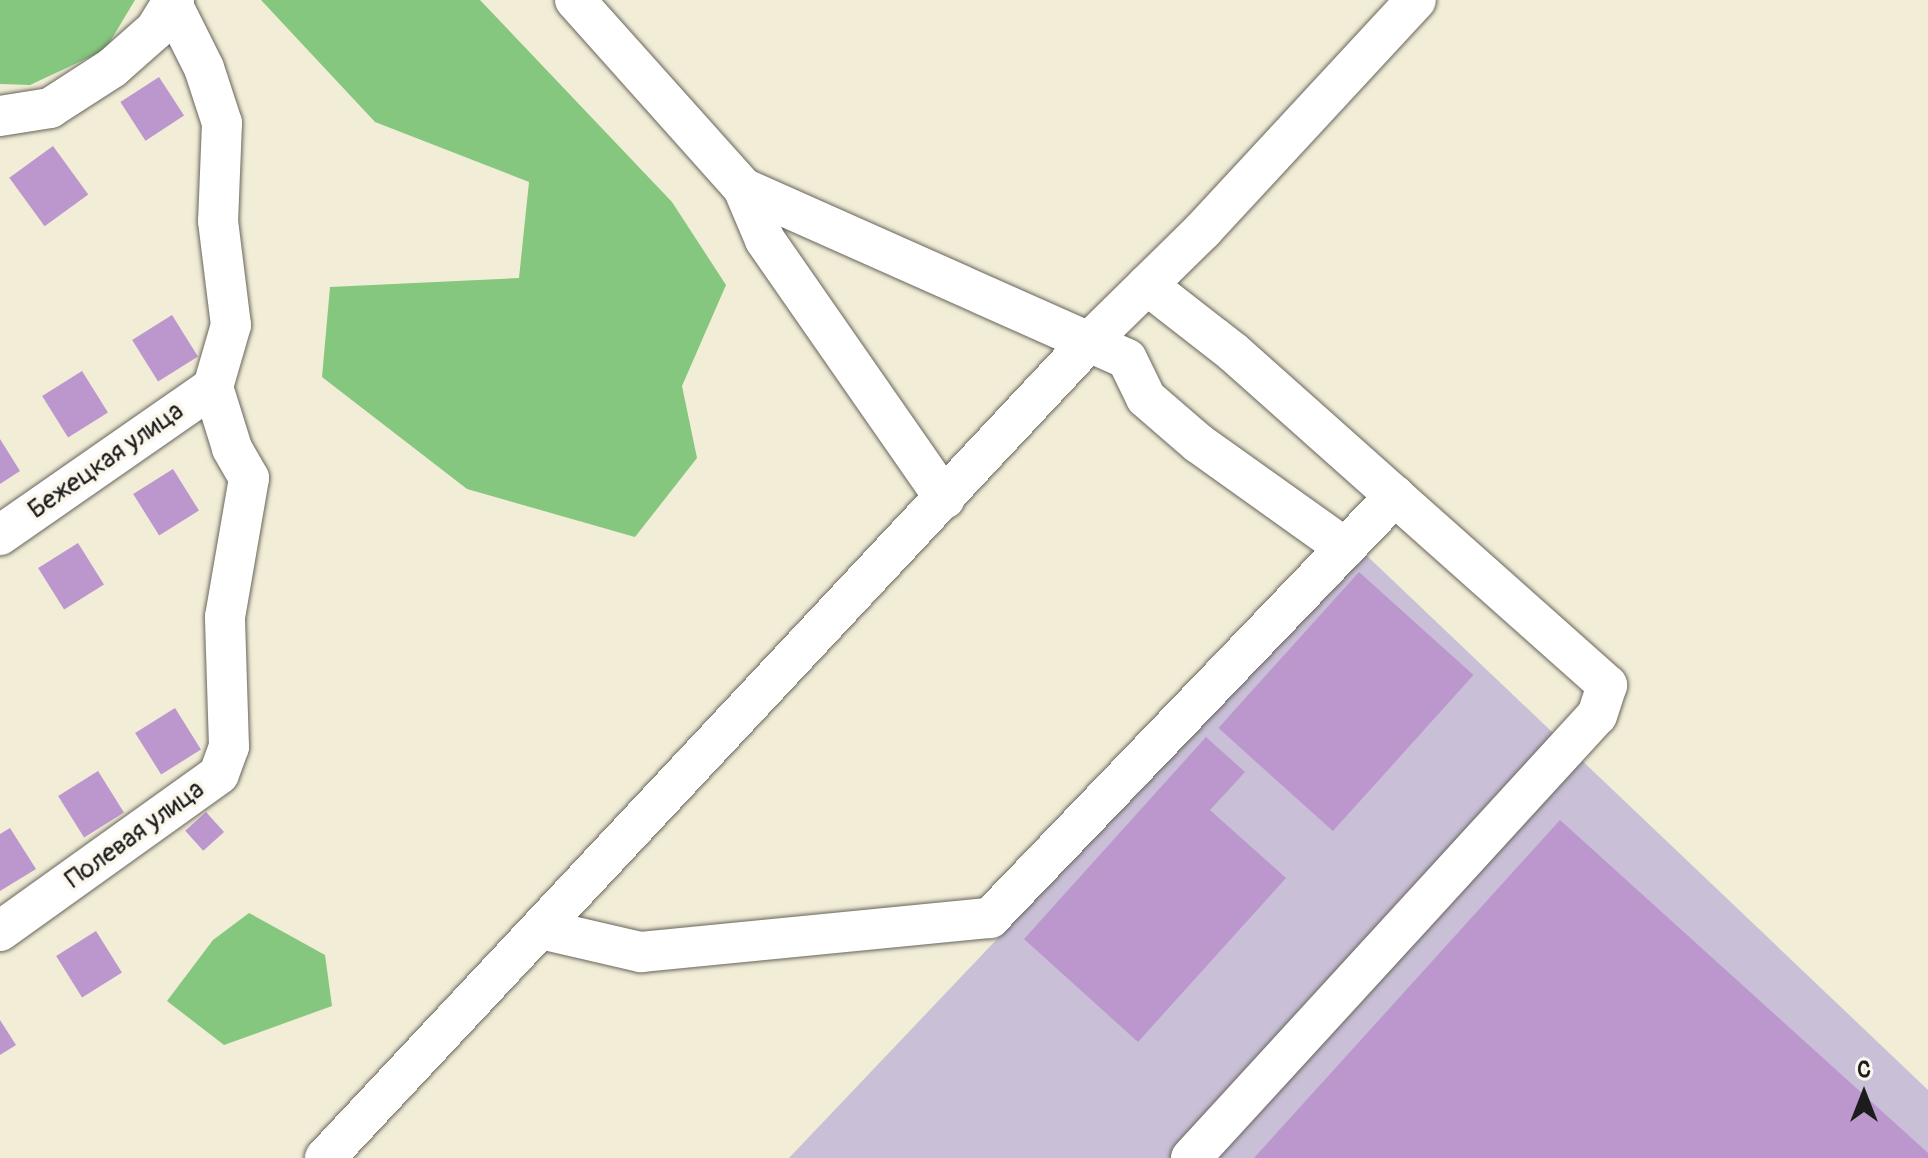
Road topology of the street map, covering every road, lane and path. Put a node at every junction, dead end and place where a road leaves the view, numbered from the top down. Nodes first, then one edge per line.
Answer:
1 (575, 0) edge
2 (1416, 0) edge
3 (174, 3) edge
4 (0, 116) edge
5 (743, 188) junction
6 (1147, 285) junction
7 (1086, 345) junction
8 (213, 387) junction
9 (1395, 496) junction
10 (945, 499) junction
11 (0, 535) edge
12 (1345, 548) junction
13 (541, 929) junction
14 (0, 931) edge
15 (325, 1158) edge
16 (1191, 1158) edge

1 - 5 street
2 - 6 street
3 - 4 street
3 - 8 street
5 - 7 street
5 - 10 street
6 - 7 street
6 - 9 street
7 - 10 street
7 - 12 street
8 - 11 street, Бежецкая улица
8 - 14 street, Полевая улица
9 - 12 street
9 - 16 street
10 - 13 street
12 - 13 street
13 - 15 street

